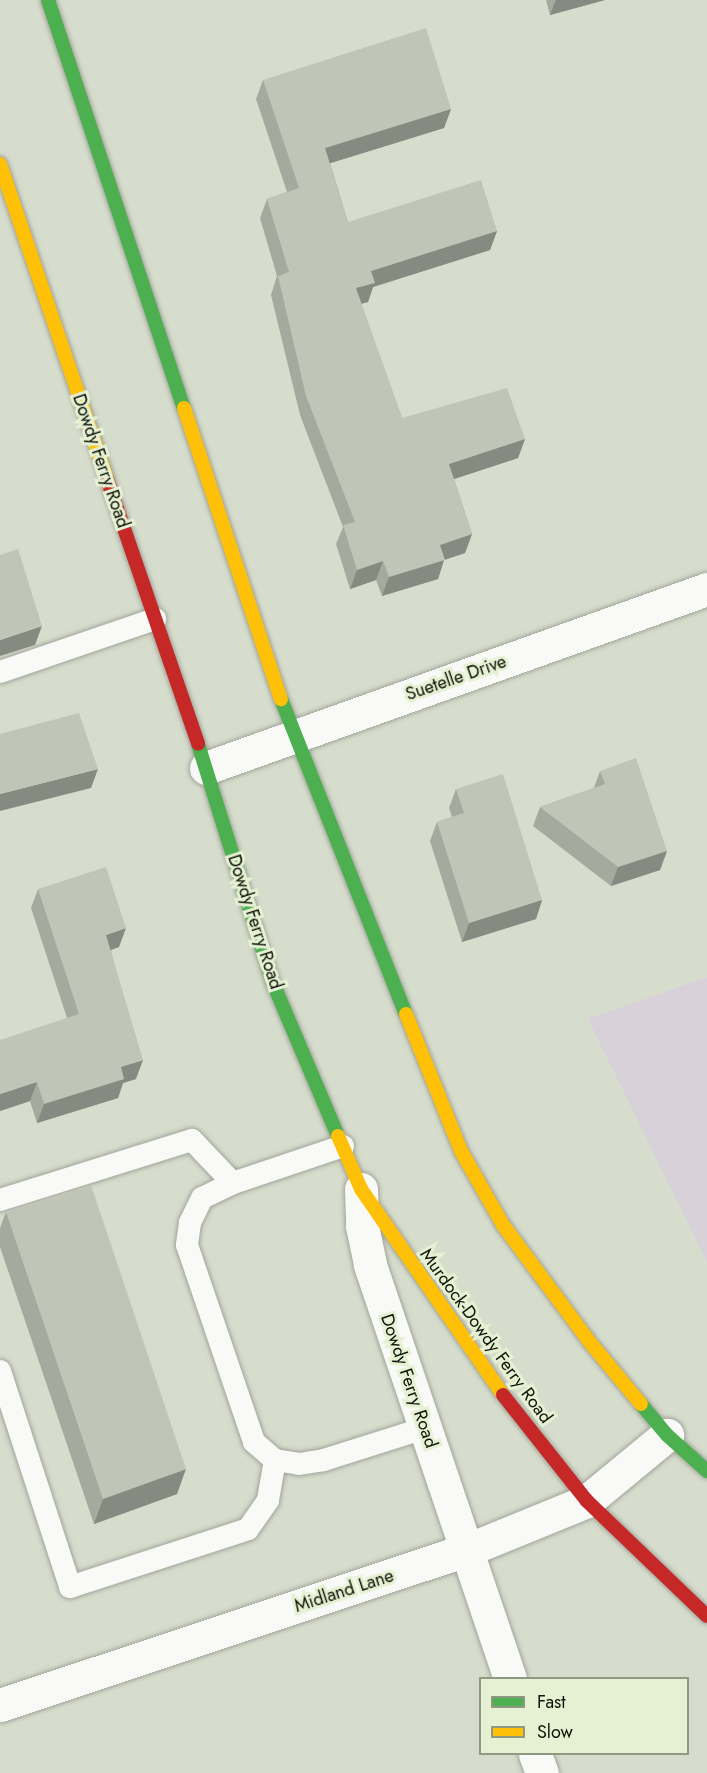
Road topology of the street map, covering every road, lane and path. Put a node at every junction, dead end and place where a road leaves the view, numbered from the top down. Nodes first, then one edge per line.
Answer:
1 (48, 0) edge
2 (0, 164) edge
3 (707, 589) edge
4 (155, 619) junction
5 (0, 672) edge
6 (292, 735) junction
7 (206, 768) junction
8 (343, 1146) junction
9 (233, 1183) junction
10 (361, 1189) junction
11 (0, 1200) edge
12 (0, 1371) edge
13 (425, 1428) junction
14 (667, 1435) junction
15 (276, 1460) junction
16 (707, 1471) edge
17 (587, 1501) junction
18 (466, 1550) junction
19 (707, 1616) edge
20 (510, 1677) edge
21 (0, 1705) edge
22 (535, 1755) edge
23 (542, 1773) edge

1 - 6 main road
2 - 4 main road, Dowdy Ferry Road
3 - 6 street, Suetelle Drive
4 - 5 lane
4 - 7 main road, Dowdy Ferry Road
6 - 7 street, Suetelle Drive
6 - 14 main road
7 - 8 main road, Dowdy Ferry Road
8 - 9 lane
8 - 10 main road, Dowdy Ferry Road
9 - 11 lane
9 - 15 lane
10 - 13 street, Dowdy Ferry Road
10 - 17 main road, Murdock-Dowdy Ferry Road
12 - 15 lane
13 - 15 lane
13 - 18 street, Dowdy Ferry Road
14 - 16 main road
14 - 17 street, Midland Lane
17 - 18 street, Midland Lane
17 - 19 main road, Murdock-Dowdy Ferry Road
18 - 20 street, Dowdy Ferry Road
18 - 21 street, Midland Lane
22 - 23 street

